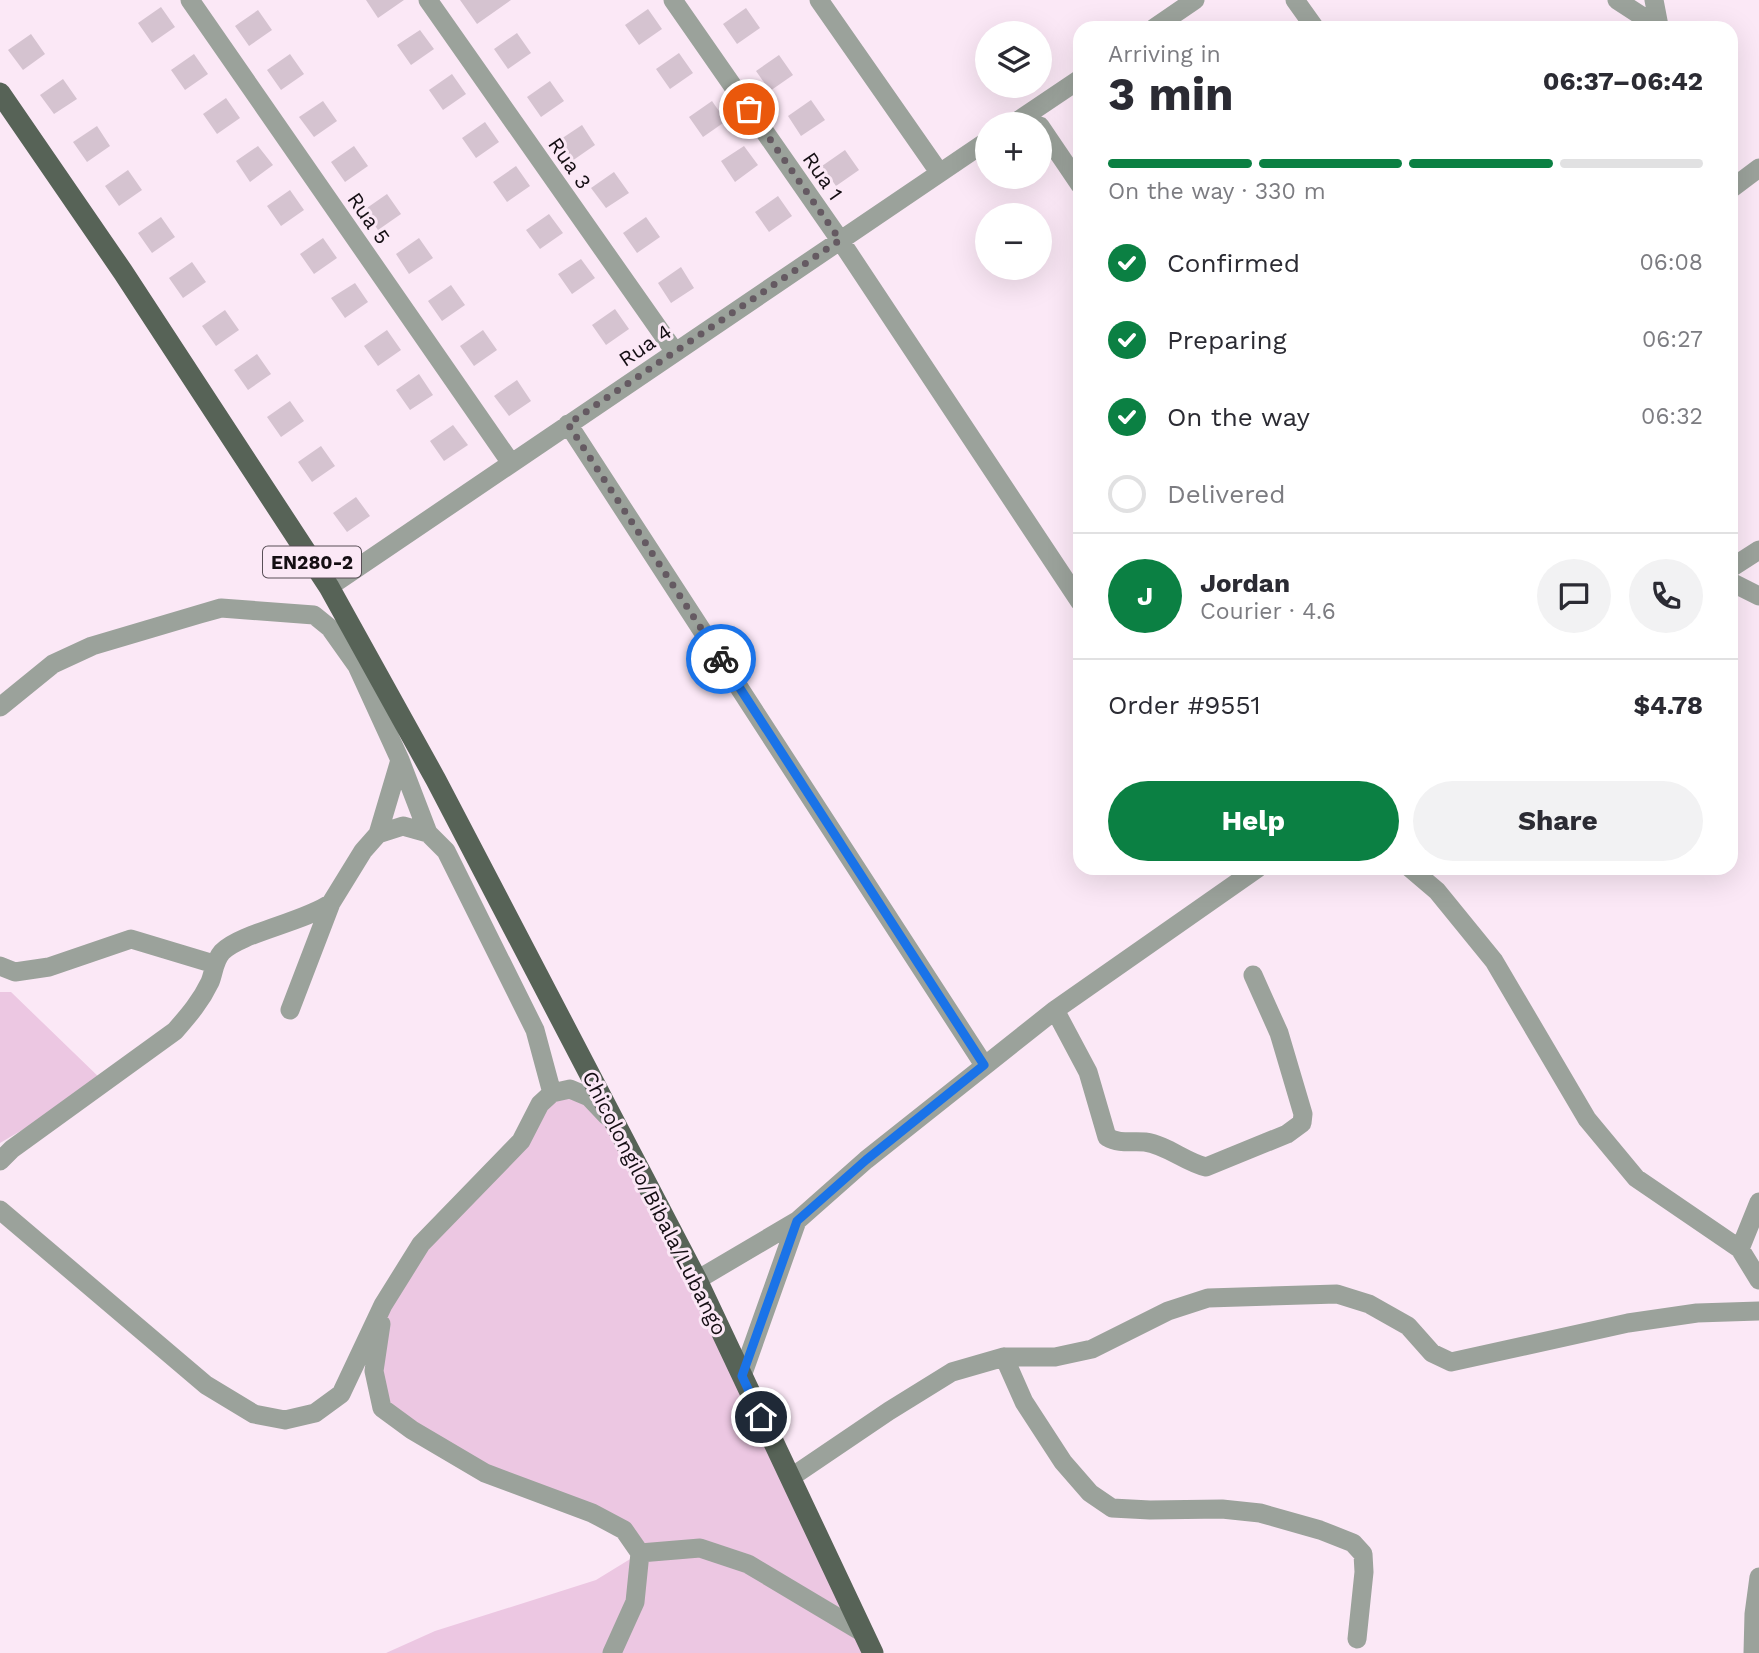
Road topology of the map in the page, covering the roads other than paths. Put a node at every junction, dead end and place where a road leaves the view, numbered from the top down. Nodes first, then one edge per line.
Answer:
1 (190, 0) edge
2 (428, 0) edge
3 (673, 0) edge
4 (819, 0) edge
5 (1195, 0) edge
6 (1295, 0) edge
7 (1617, 0) edge
8 (1654, 0) edge
9 (1164, 21) edge
10 (1310, 21) edge
11 (1648, 21) edge
12 (1658, 21) edge
13 (1073, 86) edge
14 (0, 93) edge
15 (1045, 112) edge
16 (1052, 144) edge
17 (975, 149) edge
18 (1759, 168) edge
19 (939, 172) junction
20 (1073, 175) edge
21 (1738, 178) edge
22 (840, 240) junction
23 (675, 352) junction
24 (568, 424) junction
25 (511, 463) junction
26 (1759, 550) edge
27 (1738, 564) edge
28 (1738, 586) edge
29 (329, 587) junction
30 (1073, 591) edge
31 (1759, 596) edge
32 (0, 707) edge
33 (401, 760) junction
34 (428, 833) junction
35 (378, 834) junction
36 (1247, 875) edge
37 (1418, 875) edge
38 (331, 903) junction
39 (214, 964) junction
40 (0, 967) edge
41 (1253, 975) dead end
42 (290, 1010) dead end
43 (1055, 1010) junction
44 (984, 1065) junction
45 (552, 1093) junction
46 (615, 1125) junction
47 (0, 1161) edge
48 (1759, 1202) edge
49 (0, 1210) edge
50 (797, 1221) junction
51 (1740, 1249) junction
52 (697, 1280) junction
53 (1759, 1280) edge
54 (383, 1305) junction
55 (1759, 1311) edge
56 (1004, 1357) junction
57 (742, 1376) junction
58 (790, 1478) junction
59 (640, 1553) junction
60 (1759, 1577) edge
61 (862, 1632) junction
62 (1357, 1639) dead end
63 (612, 1653) edge
64 (873, 1653) edge
65 (1753, 1653) edge

1 - 25 street, Rua 5
2 - 23 street, Rua 3
3 - 22 street, Rua 1
4 - 19 street
5 - 9 street
6 - 10 street
7 - 11 street
8 - 12 street
13 - 15 street
14 - 29 main road, EN280-2
16 - 20 street
17 - 19 street, Rua 4
18 - 21 street
19 - 22 street, Rua 4
22 - 23 street, Rua 4
22 - 30 street, Rua 1
23 - 24 street, Rua 4
24 - 25 street, Rua 4
24 - 44 street
25 - 29 street, Rua 4
26 - 27 street
28 - 31 street
29 - 46 main road, Chicolongilo/Bibala/Lubango / EN280-2
32 - 33 street
33 - 34 street
33 - 35 street
34 - 35 street
34 - 45 street
35 - 38 street
36 - 43 street
37 - 51 street
38 - 39 street
38 - 42 street
39 - 40 street
39 - 47 street
41 - 43 street
43 - 44 street
44 - 50 street
45 - 46 street
45 - 54 street
46 - 52 main road, Chicolongilo/Bibala/Lubango / EN280-2
48 - 51 street
49 - 54 street
50 - 52 street
50 - 57 street
51 - 53 street
52 - 57 main road, Chicolongilo/Bibala/Lubango / EN280-2
54 - 59 street
55 - 56 street
56 - 58 street
56 - 62 street
57 - 58 main road, Chicolongilo/Bibala/Lubango / EN280-2
58 - 61 main road, Chicolongilo/Bibala/Lubango / EN280-2
59 - 61 street
59 - 63 street
60 - 65 street
61 - 64 main road, Chicolongilo/Bibala/Lubango / EN280-2

